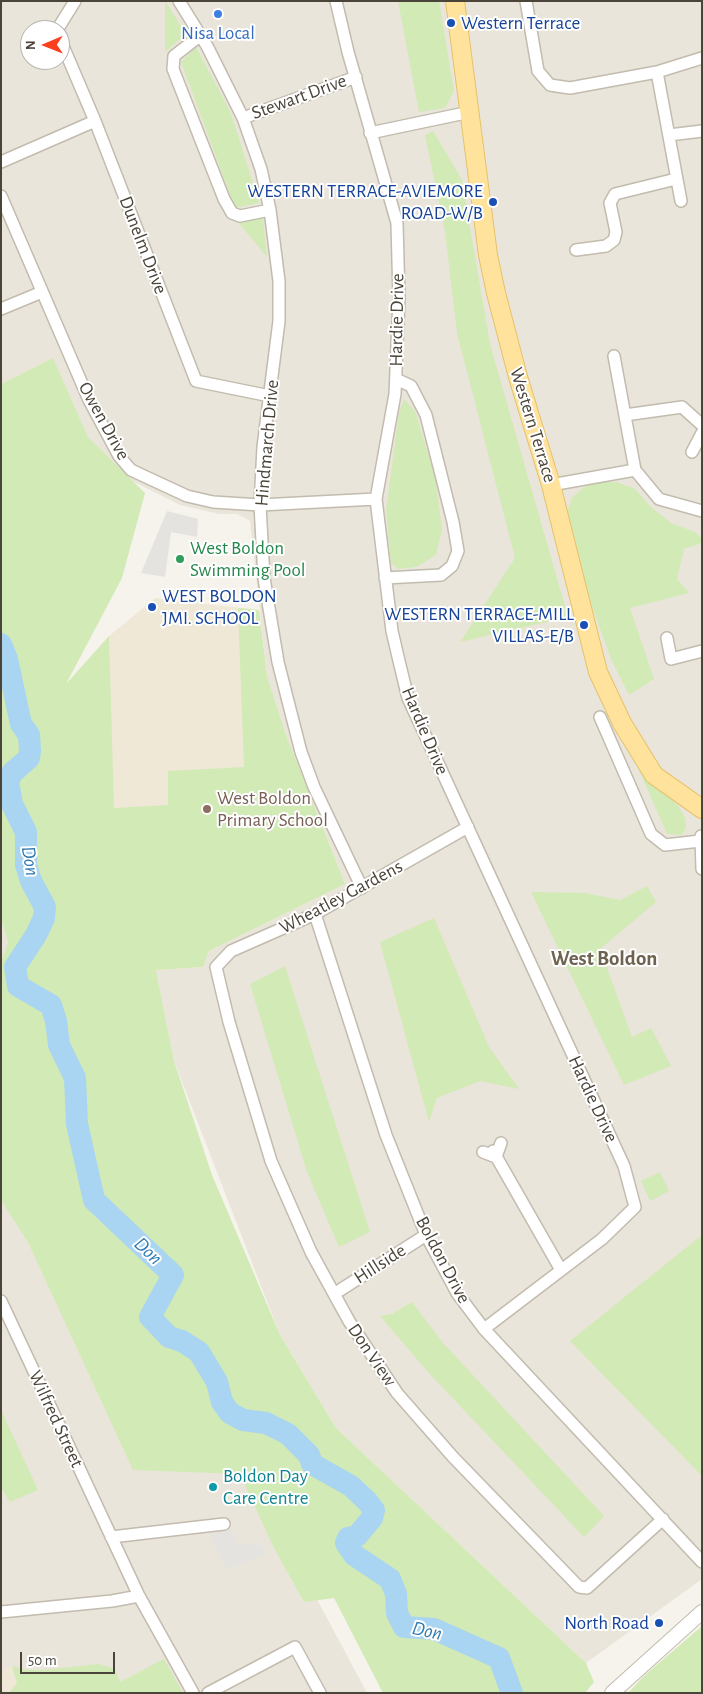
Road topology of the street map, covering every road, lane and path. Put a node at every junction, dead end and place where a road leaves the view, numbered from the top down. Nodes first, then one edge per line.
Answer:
1 (76, 1) edge
2 (179, 1) edge
3 (336, 1) edge
4 (455, 1) edge
5 (526, 1) edge
6 (64, 20) edge
7 (201, 35) junction
8 (702, 58) edge
9 (70, 62) edge
10 (657, 72) junction
11 (356, 77) junction
12 (470, 112) junction
13 (243, 118) junction
14 (95, 121) junction
15 (702, 131) edge
16 (370, 133) junction
17 (668, 135) junction
18 (1, 162) edge
19 (676, 179) junction
20 (1, 196) edge
21 (681, 202) dead end
22 (270, 210) junction
23 (576, 250) dead end
24 (42, 292) junction
25 (1, 309) edge
26 (614, 356) dead end
27 (396, 379) junction
28 (270, 396) junction
29 (625, 415) junction
30 (702, 425) edge
31 (702, 433) edge
32 (692, 452) dead end
33 (635, 470) junction
34 (551, 485) junction
35 (376, 499) junction
36 (260, 505) junction
37 (702, 511) edge
38 (385, 578) junction
39 (667, 638) dead end
40 (702, 651) edge
41 (600, 717) dead end
42 (702, 809) edge
43 (468, 828) junction
44 (701, 838) edge
45 (702, 869) edge
46 (362, 888) junction
47 (315, 914) junction
48 (216, 967) joint
49 (493, 1151) dead end
50 (426, 1235) junction
51 (561, 1270) junction
52 (334, 1294) junction
53 (1, 1301) edge
54 (484, 1329) junction
55 (663, 1519) junction
56 (224, 1524) dead end
57 (111, 1537) junction
58 (702, 1562) edge
59 (139, 1596) junction
60 (1, 1612) edge
61 (702, 1612) edge
62 (316, 1692) edge
63 (193, 1693) edge
64 (208, 1693) edge
65 (612, 1693) edge

1 - 6 street
2 - 7 street, Hindmarch Drive
3 - 11 street, Hardie Drive
4 - 12 main road, Western Terrace
5 - 10 street
7 - 13 street, Hindmarch Drive
7 - 22 street
8 - 10 street
9 - 14 street, Dunelm Drive
10 - 17 street
11 - 13 street, Stewart Drive
11 - 16 street, Hardie Drive
12 - 16 street
12 - 34 main road, Western Terrace
13 - 22 street, Hindmarch Drive
14 - 18 street
14 - 28 street, Dunelm Drive
15 - 17 street
16 - 27 street, Hardie Drive
17 - 19 street
19 - 21 street
19 - 23 street
20 - 24 street, Owen Drive
22 - 28 street, Hindmarch Drive
24 - 25 street
24 - 36 street, Owen Drive
26 - 29 street
27 - 35 street, Hardie Drive
27 - 38 street
28 - 36 street, Hindmarch Drive
29 - 30 street
29 - 33 street
31 - 32 street
33 - 34 street
33 - 37 street
34 - 42 main road, Western Terrace
35 - 36 street, Owen Drive
35 - 38 street, Hardie Drive
36 - 46 street, Hindmarch Drive
38 - 43 street, Hardie Drive
39 - 40 street
41 - 44 street
43 - 46 street, Wheatley Gardens
43 - 51 street, Hardie Drive
44 - 45 street
46 - 47 street, Wheatley Gardens
47 - 48 street, Wheatley Gardens
47 - 50 street, Boldon Drive
48 - 52 street, Don View
49 - 51 street
50 - 52 street, Hillside
50 - 54 street, Boldon Drive
51 - 54 street
52 - 55 street, Don View
53 - 57 street, Wilfred Street
54 - 55 street, Boldon Drive
55 - 58 street, Boldon Drive
56 - 57 street
57 - 59 street, Wilfred Street
59 - 60 street
59 - 63 street, Wilfred Street
61 - 65 street
62 - 64 street

